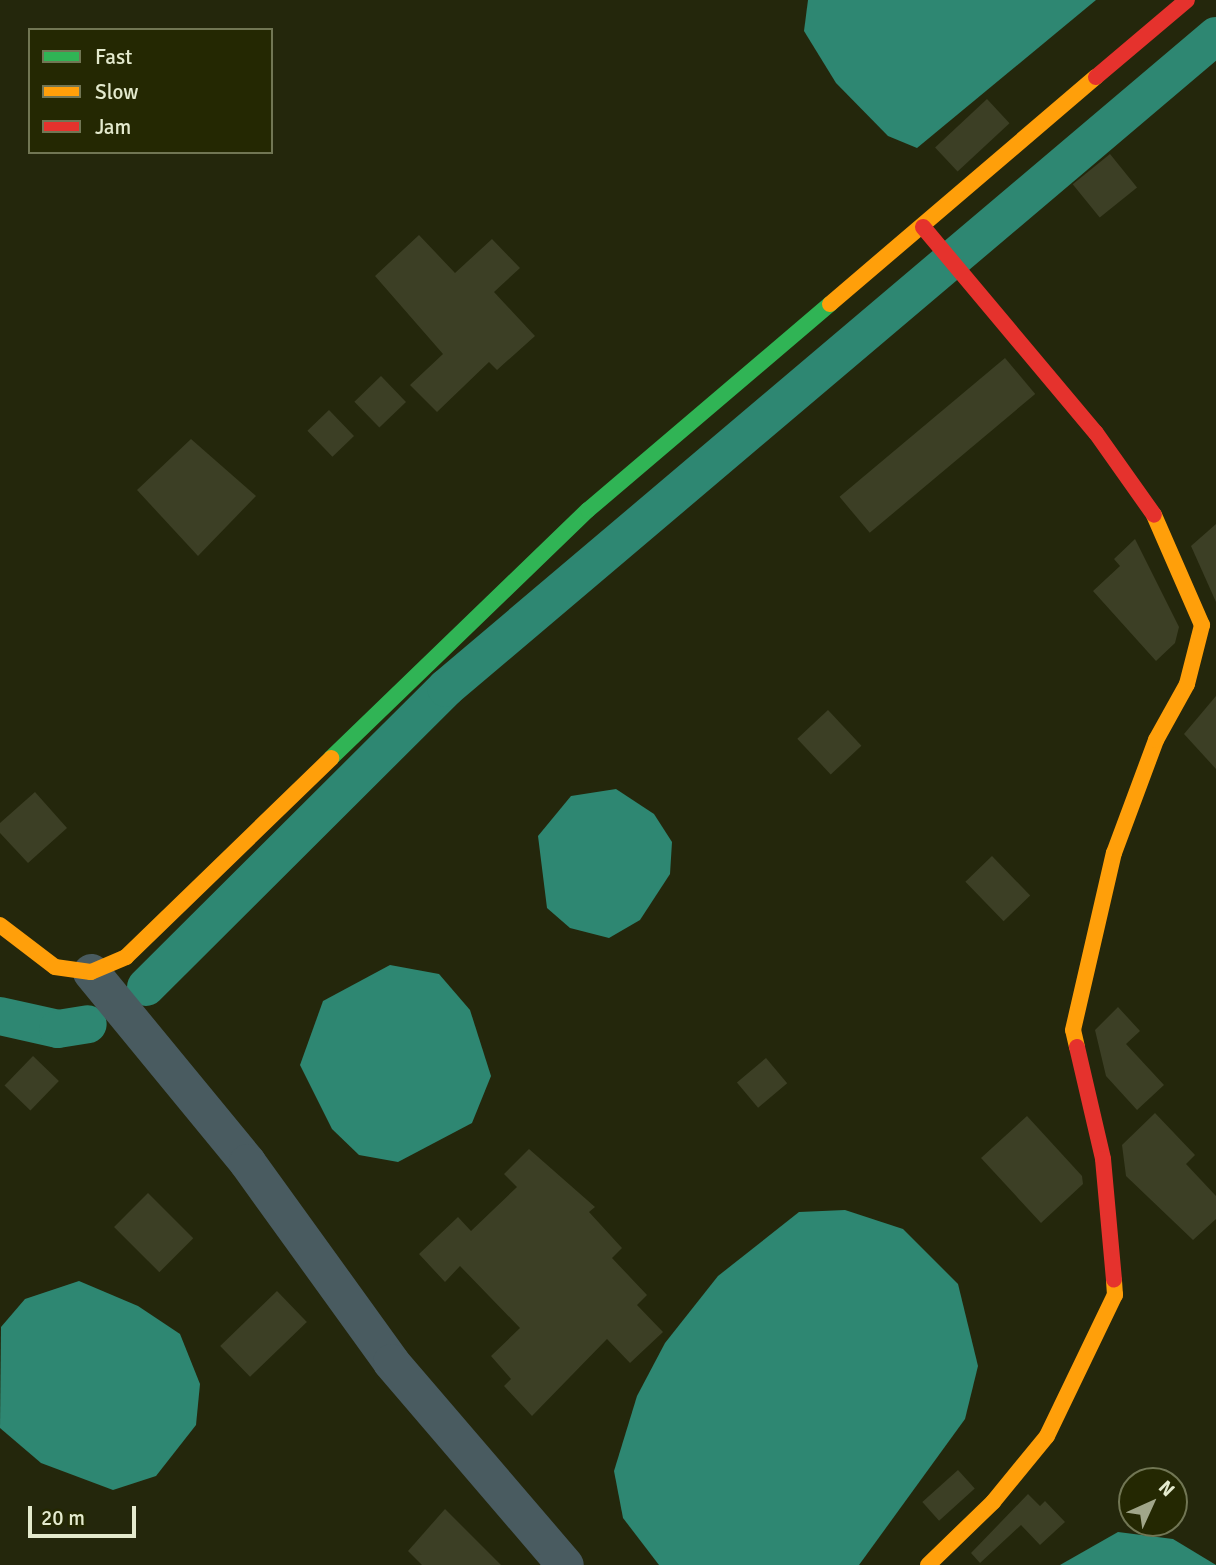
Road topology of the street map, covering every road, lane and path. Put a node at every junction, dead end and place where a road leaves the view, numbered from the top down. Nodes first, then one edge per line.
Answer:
1 (1187, 0) edge
2 (923, 226) junction
3 (0, 925) edge
4 (91, 972) junction
5 (565, 1565) edge
6 (928, 1565) edge

1 - 2 street
2 - 4 street
2 - 6 street
3 - 4 street
4 - 5 street

